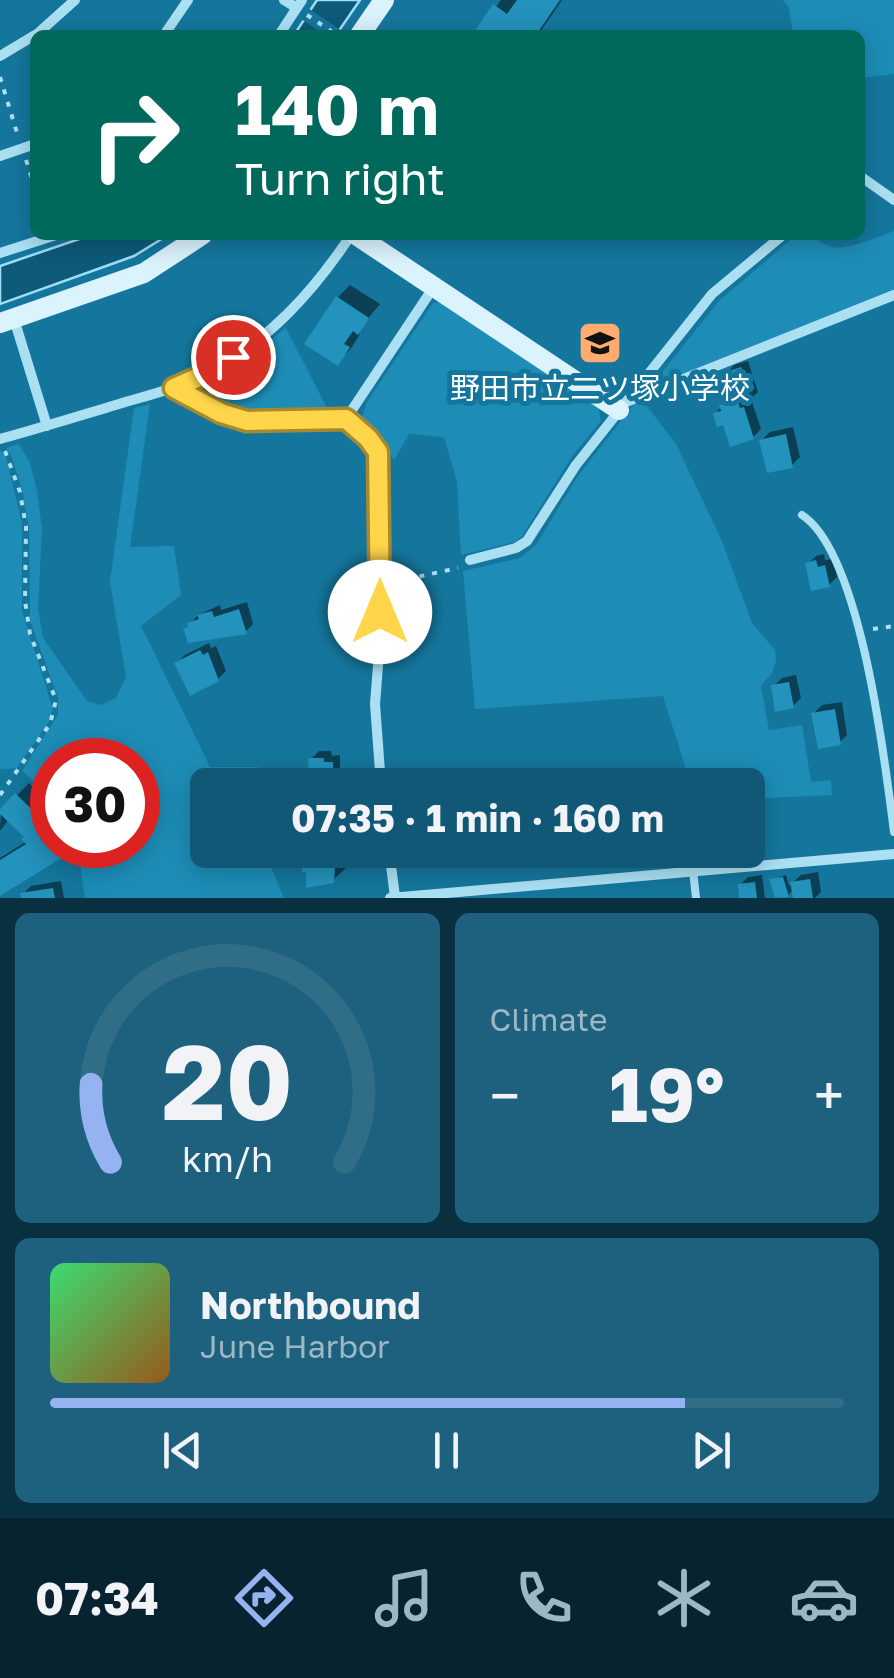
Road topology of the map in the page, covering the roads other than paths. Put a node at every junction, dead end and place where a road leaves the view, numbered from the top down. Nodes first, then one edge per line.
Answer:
1 (75, 0) edge
2 (188, 0) edge
3 (284, 0) edge
4 (384, 0) edge
5 (301, 7) edge
6 (41, 30) edge
7 (167, 30) edge
8 (283, 30) edge
9 (363, 30) edge
10 (30, 38) edge
11 (0, 56) edge
12 (30, 146) edge
13 (0, 156) edge
14 (865, 180) edge
15 (894, 200) edge
16 (40, 240) edge
17 (194, 240) edge
18 (350, 240) edge
19 (362, 240) edge
20 (777, 240) edge
21 (0, 253) edge
22 (434, 287) junction
23 (894, 295) edge
24 (7, 321) edge
25 (174, 388) junction
26 (622, 406) junction
27 (346, 419) junction
28 (46, 426) junction
29 (0, 442) edge
30 (802, 515) dead end
31 (470, 560) road end
32 (380, 768) edge
33 (894, 832) edge
34 (894, 854) edge
35 (390, 868) edge
36 (693, 870) junction
37 (392, 898) edge
38 (696, 898) edge

1 - 6 street
2 - 7 street
3 - 5 street
4 - 9 street
5 - 8 street
10 - 11 street
12 - 13 street
14 - 15 street
16 - 21 street
17 - 24 street
18 - 25 street
19 - 22 street
20 - 26 street
22 - 26 street
22 - 27 street
23 - 26 street
24 - 28 street
25 - 27 street
25 - 28 street
26 - 31 street
27 - 32 street
28 - 29 street
30 - 33 lane
34 - 36 street
35 - 37 street
36 - 37 street
36 - 38 lane

